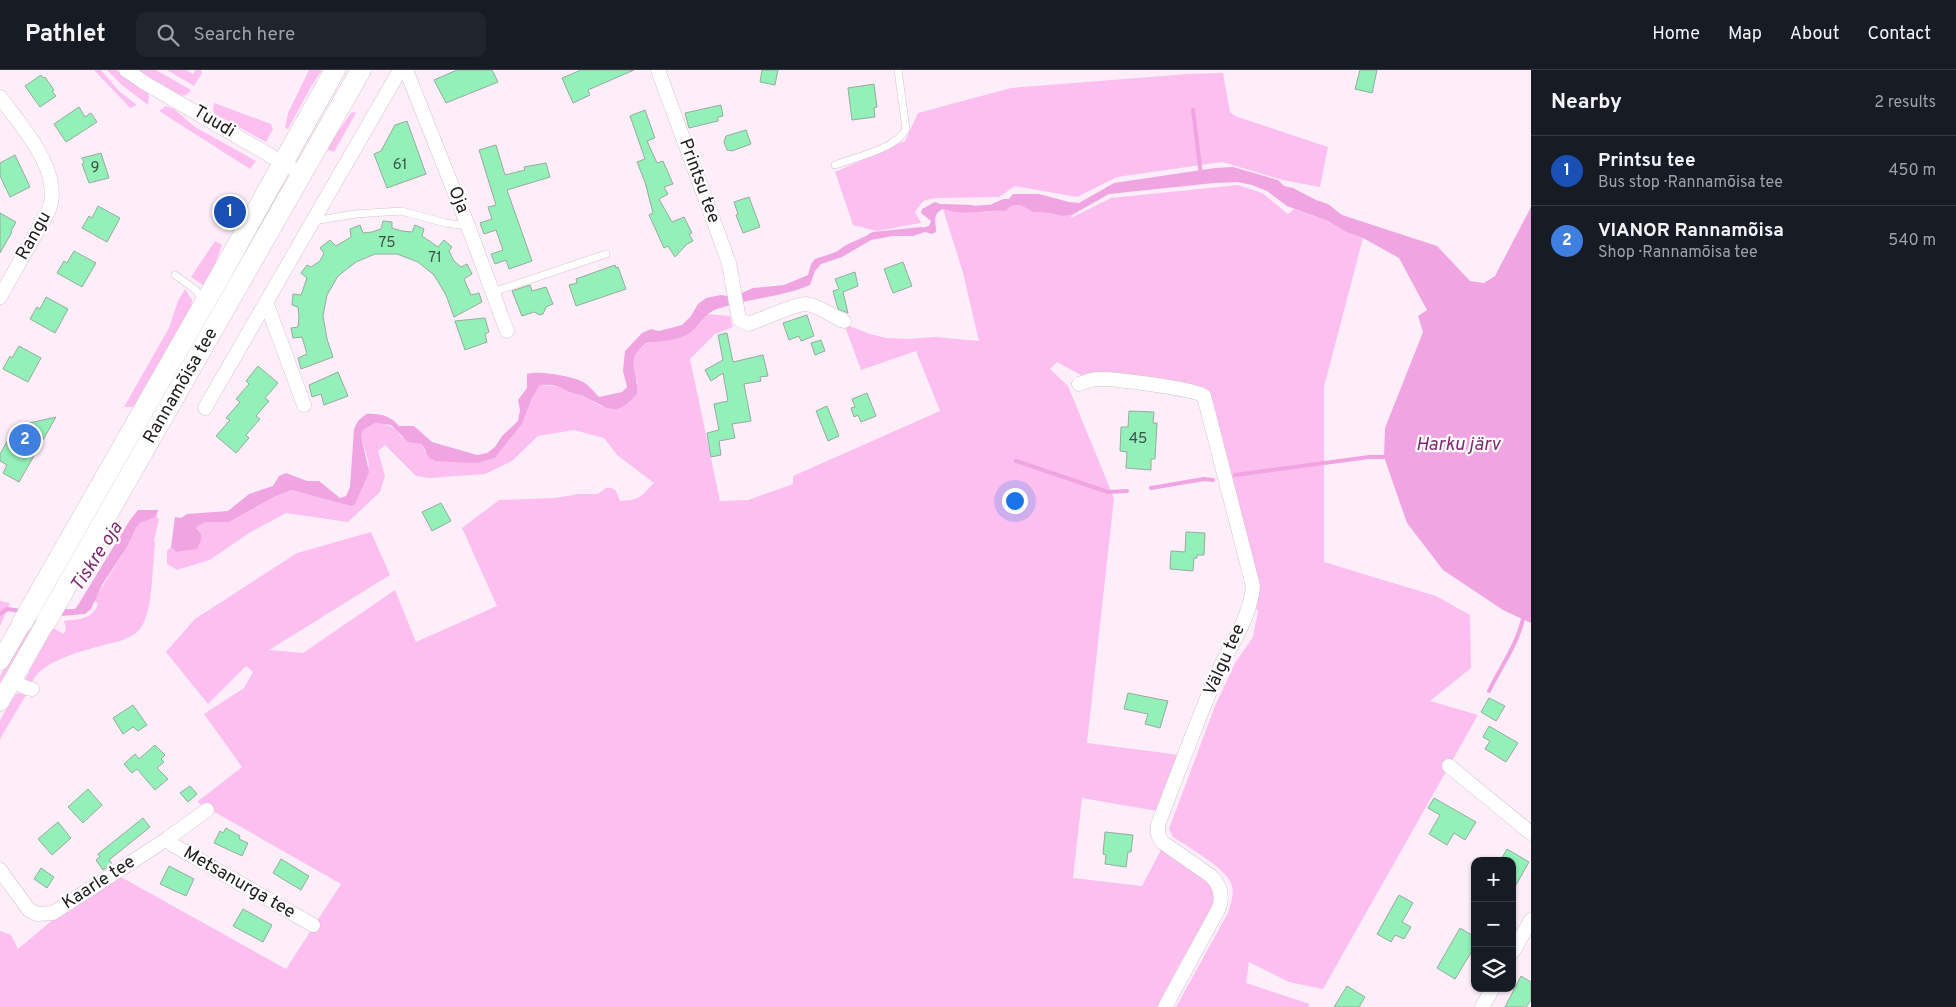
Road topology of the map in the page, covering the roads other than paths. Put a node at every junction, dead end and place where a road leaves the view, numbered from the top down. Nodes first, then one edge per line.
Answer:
1 (126, 70) edge
2 (335, 70) edge
3 (361, 70) edge
4 (400, 70) edge
5 (406, 70) edge
6 (658, 70) edge
7 (898, 70) edge
8 (0, 97) edge
9 (283, 164) junction
10 (835, 165) dead end
11 (302, 174) junction
12 (313, 221) junction
13 (468, 226) junction
14 (606, 254) dead end
15 (175, 275) dead end
16 (493, 292) junction
17 (0, 297) edge
18 (266, 302) junction
19 (205, 304) junction
20 (844, 321) dead end
21 (507, 331) dead end
22 (1079, 384) dead end
23 (304, 405) dead end
24 (205, 408) dead end
25 (46, 622) joint
26 (22, 623) joint
27 (0, 661) edge
28 (12, 682) junction
29 (32, 689) dead end
30 (0, 702) edge
31 (1449, 766) dead end
32 (206, 810) dead end
33 (1531, 833) edge
34 (167, 839) junction
35 (0, 870) edge
36 (1531, 920) edge
37 (313, 925) dead end
38 (1515, 947) edge
39 (1491, 992) edge
40 (1165, 1007) edge
41 (1482, 1007) edge

1 - 9 street, Tuudi
2 - 9 main road, Rannamõisa tee
3 - 11 main road, Rannamõisa tee
4 - 12 street
5 - 13 street, Oja
6 - 20 street, Printsu tee
7 - 10 lane
8 - 17 street, Rangu
9 - 11 street, Tuudi
9 - 19 main road, Rannamõisa tee
11 - 25 main road, Rannamõisa tee
12 - 13 lane
12 - 18 street
13 - 16 street, Oja
14 - 16 lane
15 - 19 lane
16 - 21 street, Oja
18 - 23 street
18 - 24 street
19 - 26 main road, Rannamõisa tee
22 - 40 street, Välgu tee
25 - 28 street, Rannamõisa tee
26 - 27 street, Rannamõisa tee
28 - 29 street
28 - 30 street, Rannamõisa tee
31 - 33 street
32 - 34 street, Kaarle tee
34 - 35 street, Kaarle tee
34 - 37 street, Metsanurga tee
36 - 38 street
39 - 41 street

